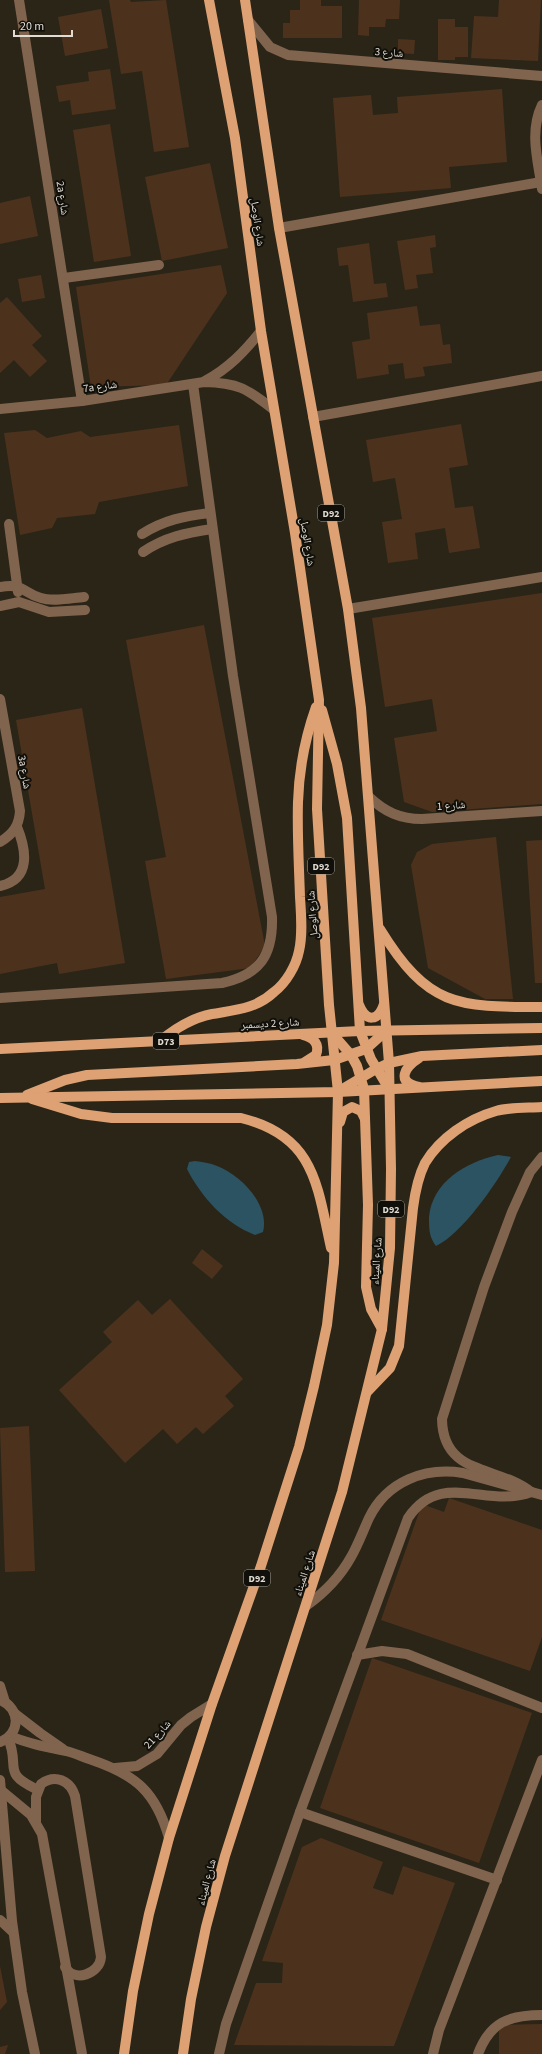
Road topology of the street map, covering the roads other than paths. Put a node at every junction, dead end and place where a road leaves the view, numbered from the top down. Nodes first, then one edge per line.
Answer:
1 (21, 0) edge
2 (209, 0) edge
3 (245, 0) edge
4 (248, 20) junction
5 (542, 76) edge
6 (542, 105) edge
7 (542, 186) edge
8 (279, 228) junction
9 (159, 264) dead end
10 (64, 278) junction
11 (261, 331) junction
12 (542, 376) edge
13 (204, 382) junction
14 (193, 384) junction
15 (82, 401) junction
16 (0, 409) edge
17 (273, 409) junction
18 (313, 417) junction
19 (210, 513) junction
20 (9, 524) dead end
21 (212, 529) junction
22 (142, 534) dead end
23 (143, 552) dead end
24 (542, 577) edge
25 (0, 587) edge
26 (17, 587) junction
27 (84, 597) dead end
28 (19, 602) junction
29 (0, 606) edge
30 (348, 608) junction
31 (85, 610) dead end
32 (0, 699) edge
33 (319, 700) junction
34 (369, 797) junction
35 (542, 811) edge
36 (17, 827) junction
37 (0, 842) edge
38 (0, 886) edge
39 (379, 926) junction
40 (0, 998) edge
41 (385, 1002) junction
42 (358, 1003) junction
43 (542, 1007) edge
44 (542, 1028) edge
45 (387, 1030) junction
46 (360, 1031) junction
47 (331, 1032) junction
48 (295, 1034) junction
49 (159, 1042) junction
50 (0, 1049) edge
51 (366, 1049) junction
52 (542, 1050) edge
53 (351, 1055) junction
54 (422, 1056) junction
55 (334, 1060) junction
56 (389, 1063) junction
57 (298, 1064) junction
58 (376, 1069) junction
59 (361, 1076) junction
60 (542, 1081) edge
61 (424, 1088) junction
62 (364, 1089) junction
63 (390, 1089) junction
64 (338, 1092) junction
65 (24, 1097) junction
66 (0, 1098) edge
67 (542, 1107) edge
68 (366, 1127) junction
69 (338, 1129) junction
70 (542, 1157) edge
71 (334, 1263) junction
72 (382, 1328) junction
73 (367, 1392) junction
74 (531, 1492) junction
75 (542, 1495) edge
76 (306, 1606) junction
77 (357, 1655) junction
78 (0, 1686) edge
79 (3, 1701) edge
80 (212, 1704) junction
81 (542, 1708) edge
82 (14, 1713) junction
83 (6, 1738) edge
84 (66, 1751) junction
85 (542, 1760) edge
86 (115, 1768) junction
87 (0, 1780) edge
88 (38, 1790) junction
89 (2, 1791) junction
90 (300, 1812) junction
91 (36, 1821) junction
92 (2, 1838) edge
93 (169, 1838) junction
94 (496, 1880) junction
95 (0, 1920) edge
96 (13, 1932) junction
97 (65, 1967) junction
98 (542, 2015) edge
99 (35, 2054) edge
100 (82, 2054) edge
101 (124, 2054) edge
102 (183, 2054) edge
103 (219, 2054) edge
104 (433, 2054) edge
105 (478, 2054) edge

1 - 10 street, 2a شارع
2 - 11 main road, شارع الوصل / D92
3 - 4 main road, شارع الوصل / D92
4 - 5 street, شارع 3
4 - 8 main road, شارع الوصل / D92
6 - 7 street
7 - 8 street
8 - 18 main road, شارع الوصل / D92
9 - 10 street
10 - 15 street, 2a شارع
11 - 13 street, 7a شارع
11 - 17 main road, شارع الوصل / D92
12 - 18 street
13 - 14 street, 7a شارع
13 - 17 street, 7a شارع
14 - 15 street, 7a شارع
14 - 19 street
15 - 16 street, 7a شارع
17 - 33 main road, شارع الوصل / D92
18 - 30 main road, شارع الوصل / D92
19 - 21 street
19 - 22 street
20 - 26 street
21 - 23 street
21 - 40 street
24 - 30 street
25 - 26 street
26 - 27 street
26 - 28 street
28 - 29 street
28 - 31 street
30 - 34 main road, شارع الوصل / D92
32 - 36 street, 3a شارع
33 - 42 main road
33 - 47 main road, شارع الوصل / D92
33 - 49 main road
34 - 35 street, شارع 1
34 - 39 main road, شارع الوصل / D92
36 - 37 street
36 - 38 street
39 - 41 main road, شارع الوصل / D92
39 - 43 main road
41 - 42 main road
41 - 45 main road, شارع الوصل / D92
42 - 46 main road
44 - 45 main road, شارع 2 ديسمبر / D73
45 - 46 main road, شارع 2 ديسمبر / D73
45 - 51 main road
45 - 56 main road, شارع الوصل / D92
46 - 47 main road, شارع 2 ديسمبر / D73
46 - 51 main road
47 - 48 main road, شارع 2 ديسمبر / D73
47 - 53 main road
47 - 55 main road, شارع الوصل / D92
48 - 49 main road, شارع 2 ديسمبر / D73
48 - 57 main road
49 - 50 main road, شارع 2 ديسمبر / D73
51 - 53 main road
51 - 58 main road
52 - 54 main road
53 - 55 main road
53 - 59 main road
54 - 56 main road
54 - 61 main road
55 - 57 main road
55 - 64 main road, شارع الوصل / D92
56 - 58 main road
56 - 63 main road, شارع الوصل / D92
57 - 65 main road
58 - 59 main road
58 - 63 main road
59 - 62 main road
59 - 64 main road
60 - 61 main road
61 - 63 main road
62 - 63 main road
62 - 64 main road
62 - 68 main road
63 - 72 main road, شارع الميناء / D92
64 - 65 main road
64 - 69 main road, D92
65 - 66 main road
65 - 71 main road
67 - 73 main road
68 - 69 main road
68 - 72 main road
69 - 71 main road, D92
70 - 74 street
71 - 80 main road, D92
72 - 73 main road, شارع الميناء / D92
73 - 76 main road, شارع الميناء / D92
74 - 75 street
74 - 76 street
74 - 77 street
76 - 102 main road, شارع الميناء / D92
77 - 81 street
77 - 90 street
78 - 79 street
79 - 82 street, شارع 21
80 - 86 street, شارع 21
80 - 93 main road, D92
82 - 83 street
82 - 84 street, شارع 21
83 - 84 street, شارع 21
83 - 88 street
84 - 86 street, شارع 21
85 - 94 street
86 - 93 street, شارع 21
87 - 89 street
88 - 91 street
88 - 97 street
89 - 91 street
89 - 92 street
90 - 94 street
90 - 103 street
91 - 97 street
92 - 96 street
93 - 101 main road, D92
94 - 104 street
95 - 96 street
96 - 99 street
97 - 100 street
98 - 105 street

